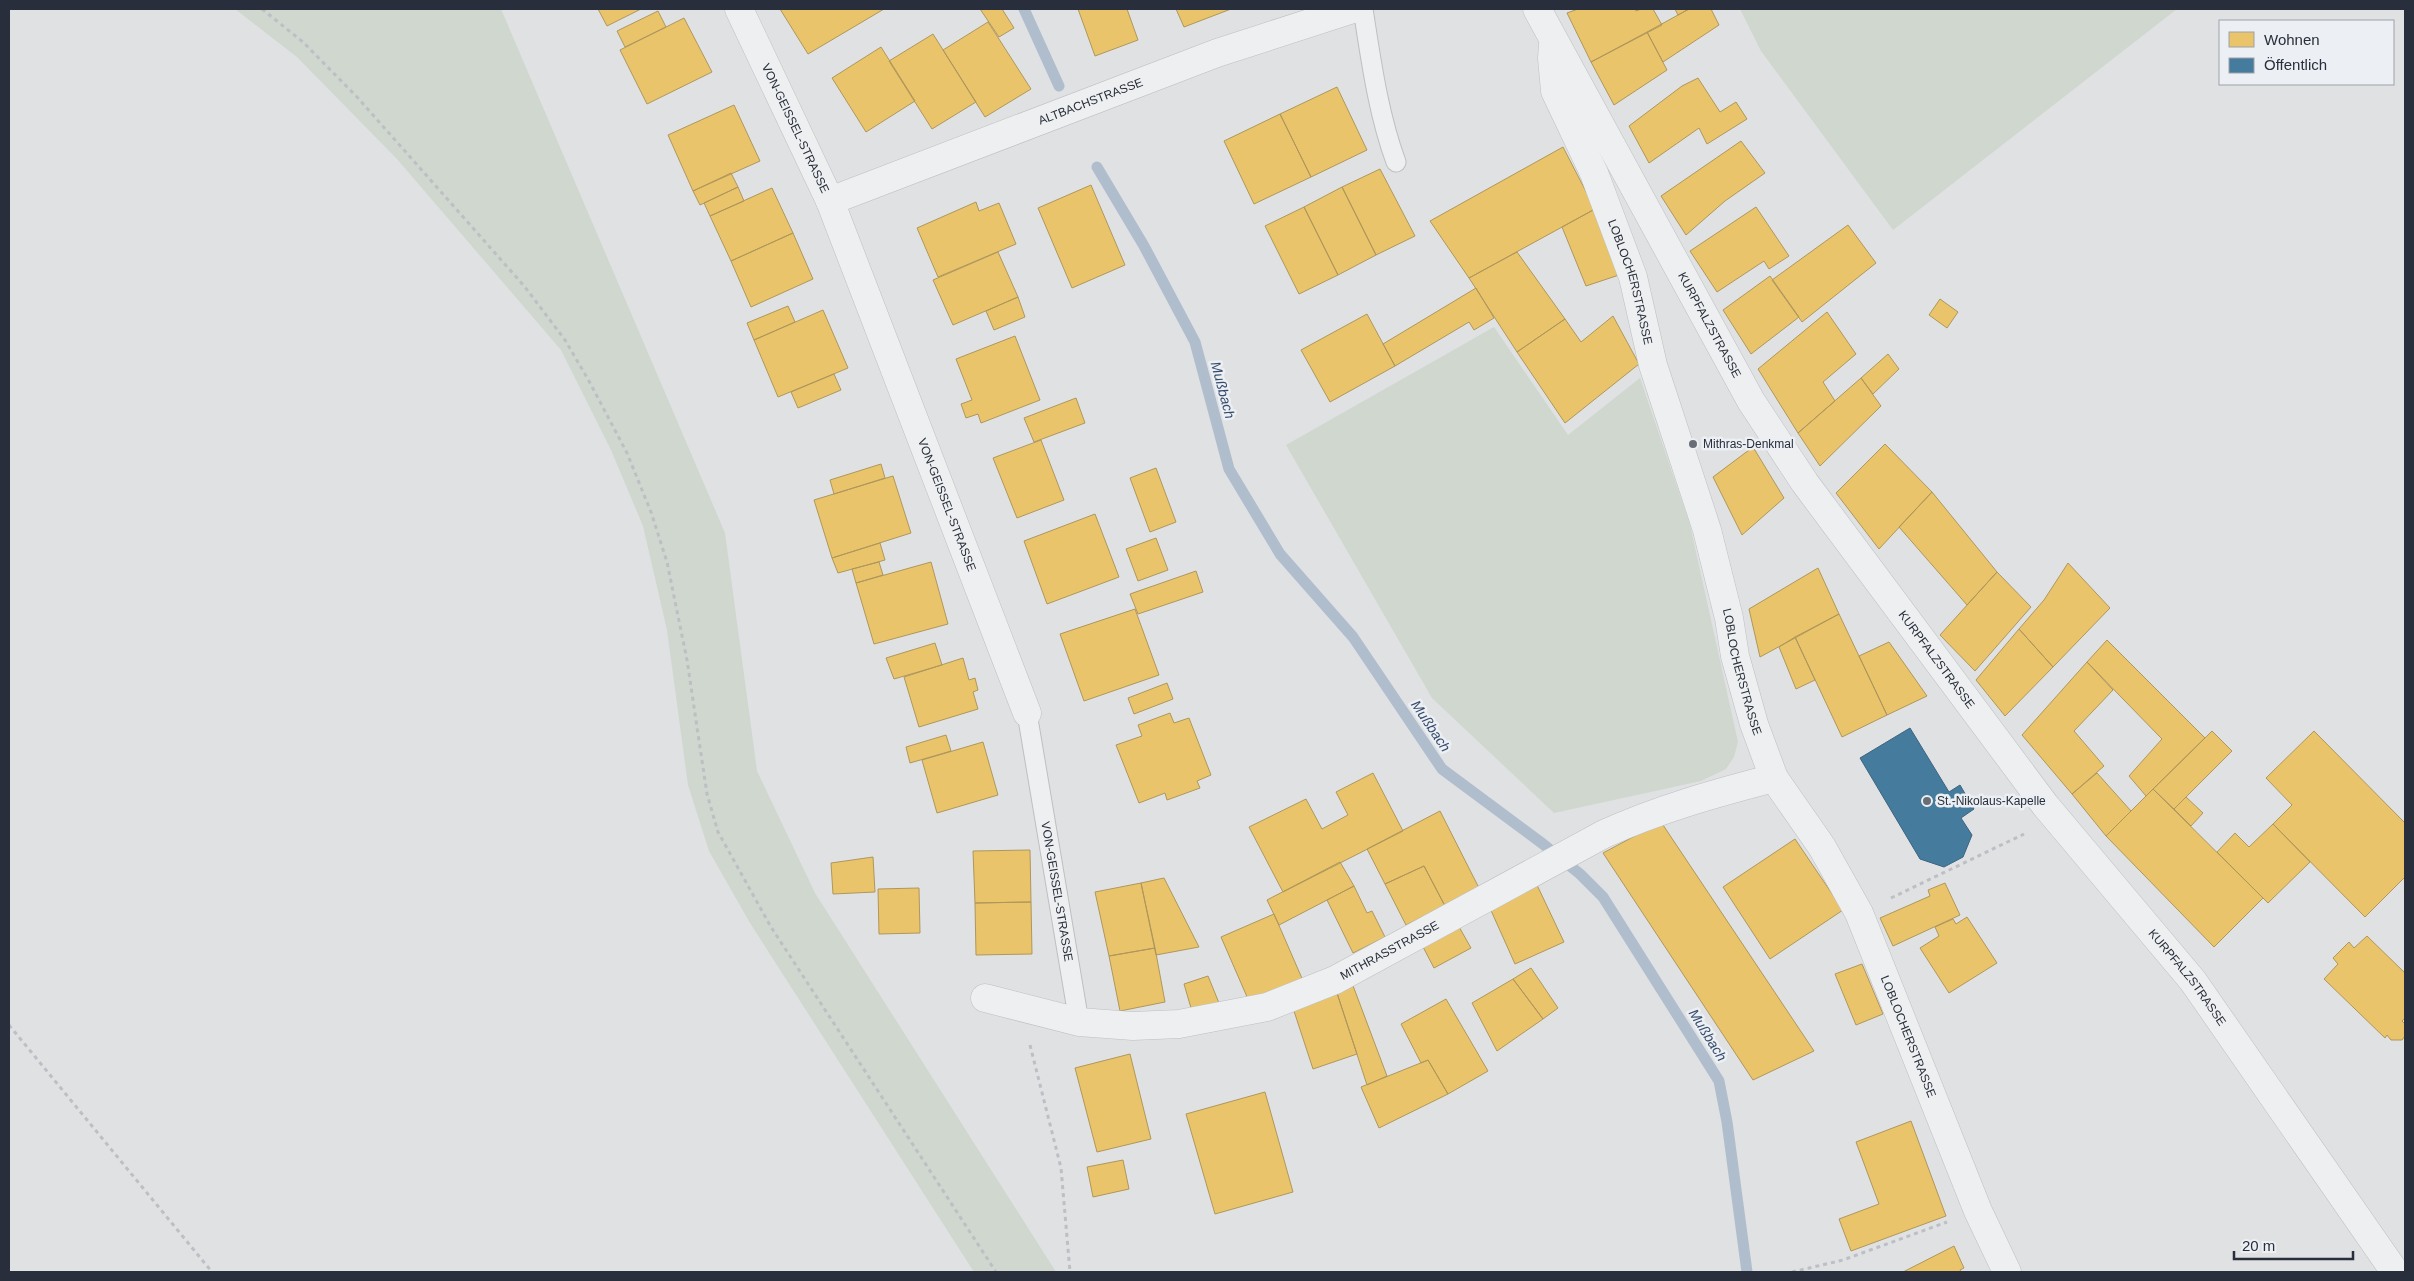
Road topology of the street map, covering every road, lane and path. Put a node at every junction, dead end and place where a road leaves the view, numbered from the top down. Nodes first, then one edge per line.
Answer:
1 (262, 9) edge
2 (739, 9) edge
3 (1353, 9) edge
4 (1363, 9) edge
5 (1536, 9) edge
6 (1554, 43) junction
7 (1396, 162) dead end
8 (830, 201) junction
9 (1027, 713) joint
10 (1774, 778) junction
11 (2020, 829) dead end
12 (1890, 899) dead end
13 (985, 998) dead end
14 (1024, 1010) junction
15 (1079, 1022) junction
16 (9, 1025) edge
17 (1978, 1211) junction
18 (212, 1272) edge
19 (996, 1272) edge
20 (1070, 1272) edge
21 (1792, 1272) edge
22 (2007, 1272) edge
23 (2395, 1272) edge

1 - 19 path
2 - 8 street, VON-GEISSEL-STRASSE
3 - 8 street, ALTBACHSTRASSE
4 - 7 lane
5 - 6 street, KURPFALZSTRASSE
6 - 10 street, LOBLOCHERSTRASSE
6 - 23 street, KURPFALZSTRASSE
8 - 9 street, VON-GEISSEL-STRASSE
9 - 15 lane, VON-GEISSEL-STRASSE
10 - 15 street, MITHRASSTRASSE
10 - 17 street, LOBLOCHERSTRASSE
11 - 12 path
13 - 14 street, MITHRASSTRASSE
14 - 15 street, MITHRASSTRASSE
14 - 20 path
16 - 18 path
17 - 21 path
17 - 22 street, LOBLOCHERSTRASSE

